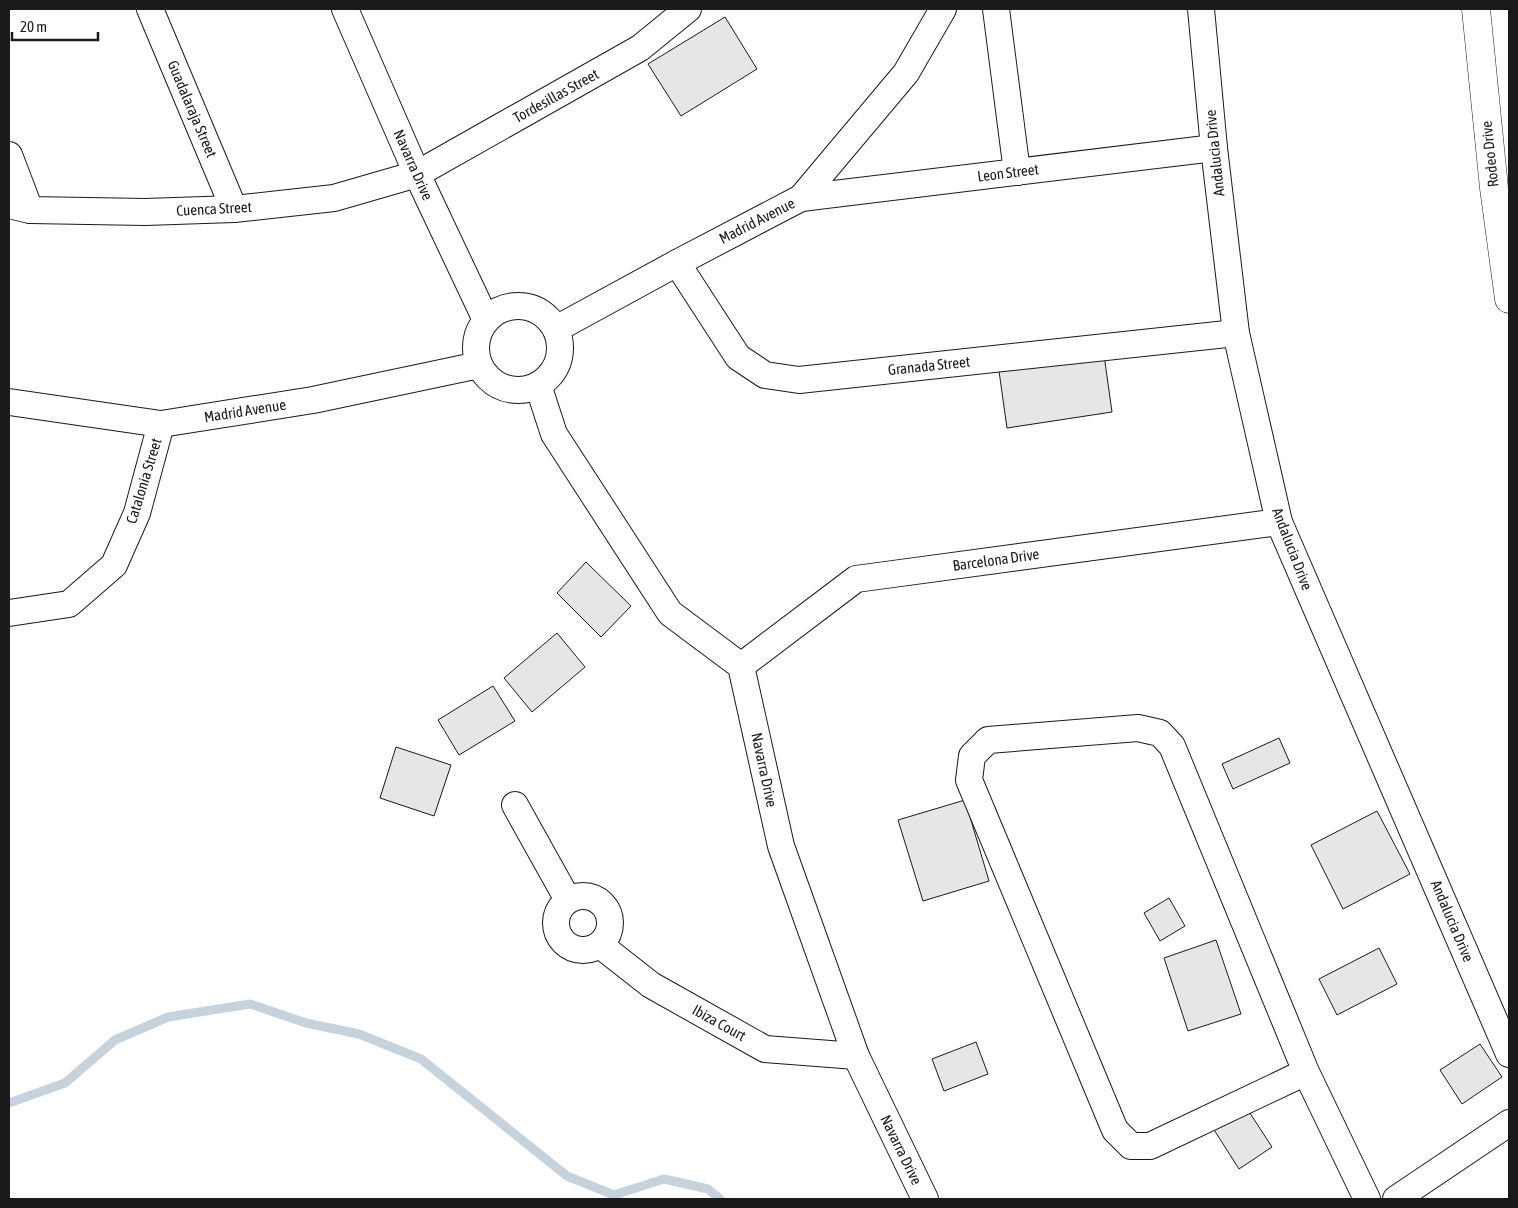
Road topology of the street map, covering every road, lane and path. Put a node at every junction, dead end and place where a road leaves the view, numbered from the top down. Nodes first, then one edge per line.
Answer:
1 (150, 9) edge
2 (345, 9) edge
3 (688, 9) edge
4 (944, 9) edge
5 (996, 9) edge
6 (1201, 9) edge
7 (1476, 9) edge
8 (1214, 148) junction
9 (9, 156) edge
10 (1017, 172) junction
11 (416, 174) junction
12 (801, 198) junction
13 (19, 208) edge
14 (234, 209) junction
15 (677, 263) junction
16 (1509, 299) edge
17 (486, 320) junction
18 (556, 329) junction
19 (1236, 333) junction
20 (479, 365) junction
21 (538, 385) junction
22 (9, 402) edge
23 (161, 424) junction
24 (1279, 522) junction
25 (9, 613) edge
26 (742, 666) junction
27 (515, 804) dead end
28 (568, 900) junction
29 (600, 945) junction
30 (1509, 1054) edge
31 (856, 1056) junction
32 (1306, 1072) junction
33 (1509, 1123) edge
34 (925, 1199) edge
35 (1367, 1199) edge
36 (1396, 1199) edge

1 - 14 street, Guadalaraja Street
2 - 11 street, Navarra Drive
3 - 11 street, Tordesillas Street
4 - 12 street, Madrid Avenue
5 - 10 street
6 - 8 street, Andalucia Drive
7 - 16 street, Rodeo Drive
8 - 10 street, Leon Street
8 - 19 street, Andalucia Drive
9 - 13 street
10 - 12 street, Leon Street
11 - 14 street, Cuenca Street
11 - 17 street, Navarra Drive
12 - 15 street, Madrid Avenue
13 - 14 street, Cuenca Street
15 - 18 street, Madrid Avenue
15 - 19 street, Granada Street
17 - 18 street
17 - 20 street
18 - 21 street
19 - 24 street, Andalucia Drive
20 - 21 street
20 - 23 street, Madrid Avenue
21 - 26 street
22 - 23 street, Madrid Avenue
23 - 25 street, Catalonia Street
24 - 26 street, Barcelona Drive
24 - 30 street, Andalucia Drive
26 - 31 street, Navarra Drive
27 - 28 street
28 - 29 street
28 - 29 street
29 - 31 street, Ibiza Court
31 - 34 street, Navarra Drive
32 - 32 street
32 - 35 street
33 - 36 street

